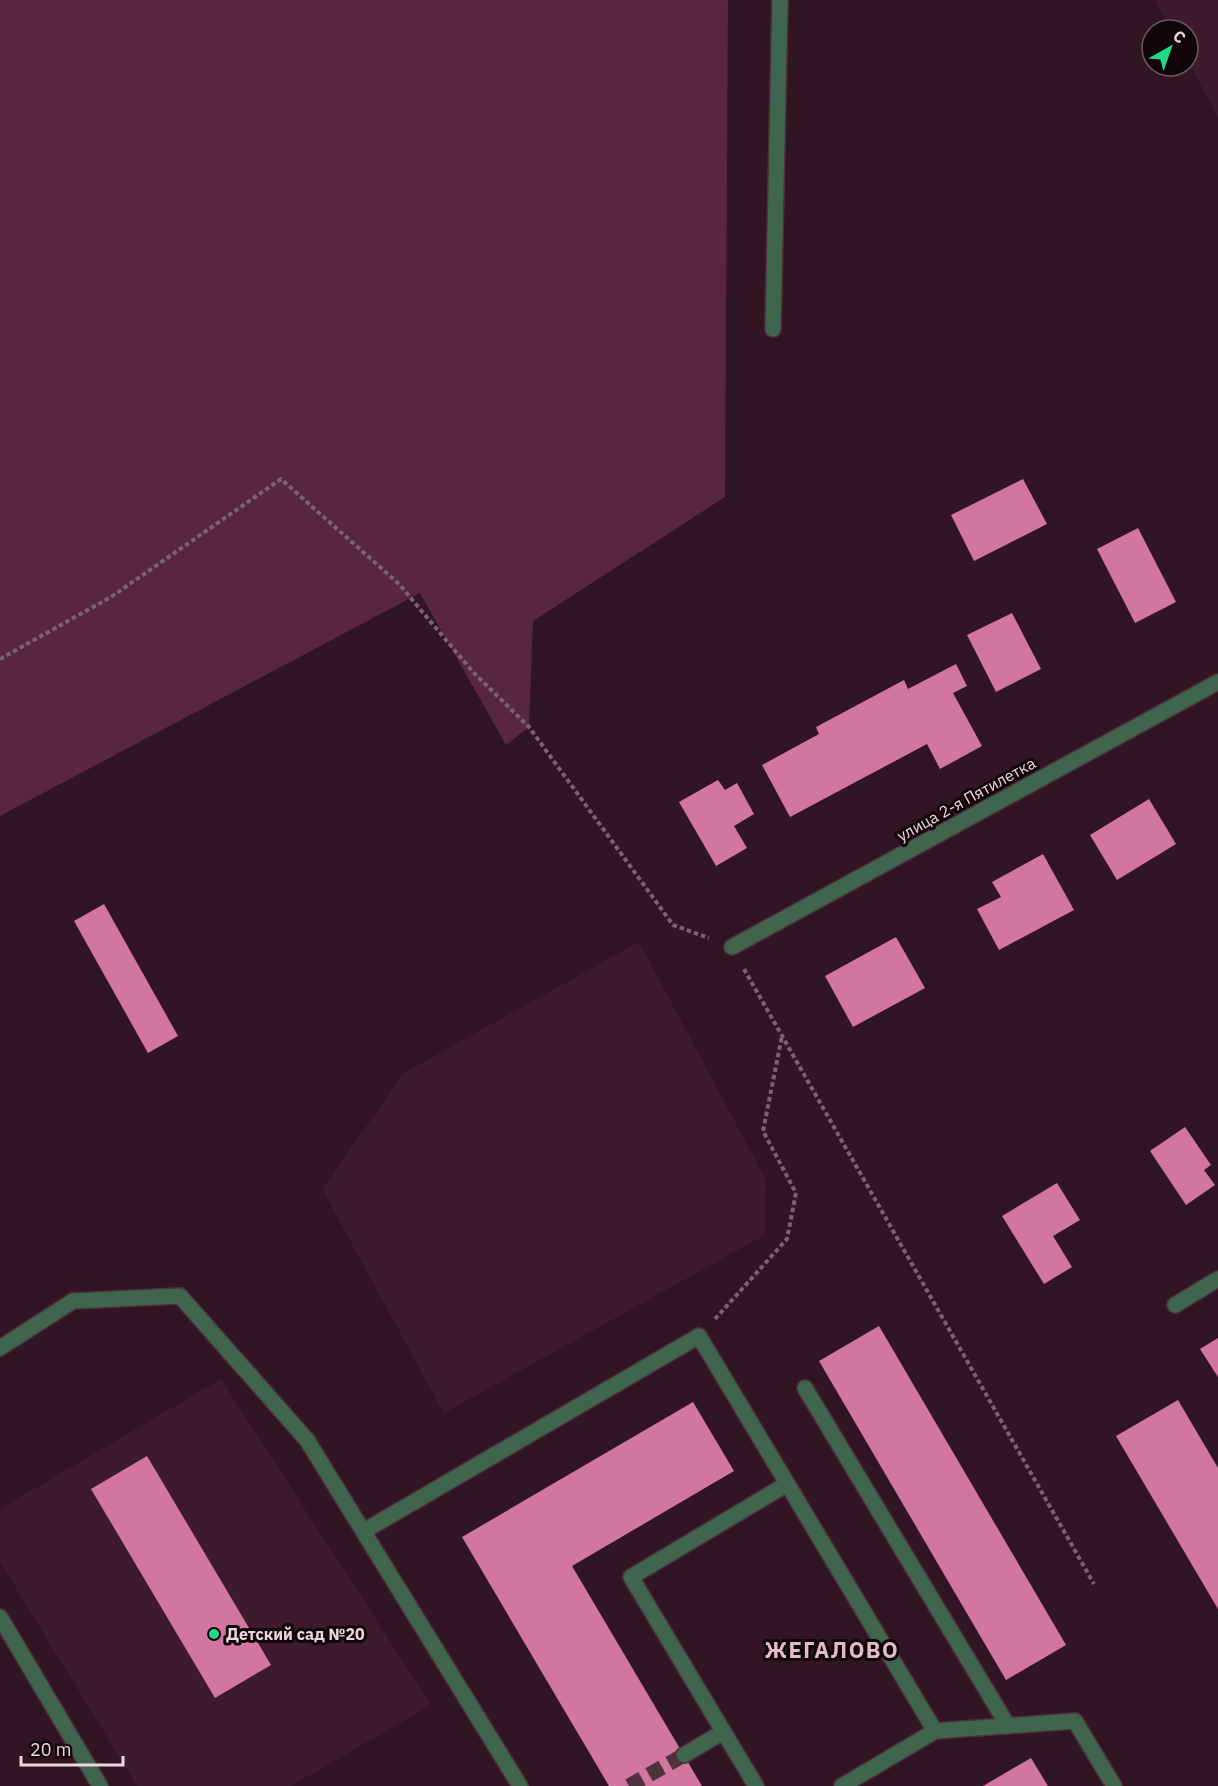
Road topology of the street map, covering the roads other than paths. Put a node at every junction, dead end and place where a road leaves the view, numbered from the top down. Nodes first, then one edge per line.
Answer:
1 (780, 0) edge
2 (773, 328) dead end
3 (1218, 682) edge
4 (732, 947) road end
5 (1218, 1279) edge
6 (1175, 1305) dead end
7 (0, 1348) edge
8 (806, 1388) dead end
9 (787, 1484) junction
10 (364, 1531) junction
11 (0, 1617) edge
12 (1008, 1726) junction
13 (935, 1731) junction
14 (723, 1732) junction
15 (684, 1755) tunnel mouth
16 (100, 1786) edge
17 (520, 1786) edge
18 (756, 1786) edge
19 (842, 1786) edge
20 (1114, 1786) edge

1 - 2 street
3 - 4 street, улица 2-я Пятилетка
5 - 6 street
7 - 10 street
8 - 12 street
9 - 10 street
9 - 13 street
9 - 14 street
10 - 17 street
11 - 16 street
12 - 13 street
12 - 20 street
13 - 19 street
14 - 15 street
14 - 18 street

